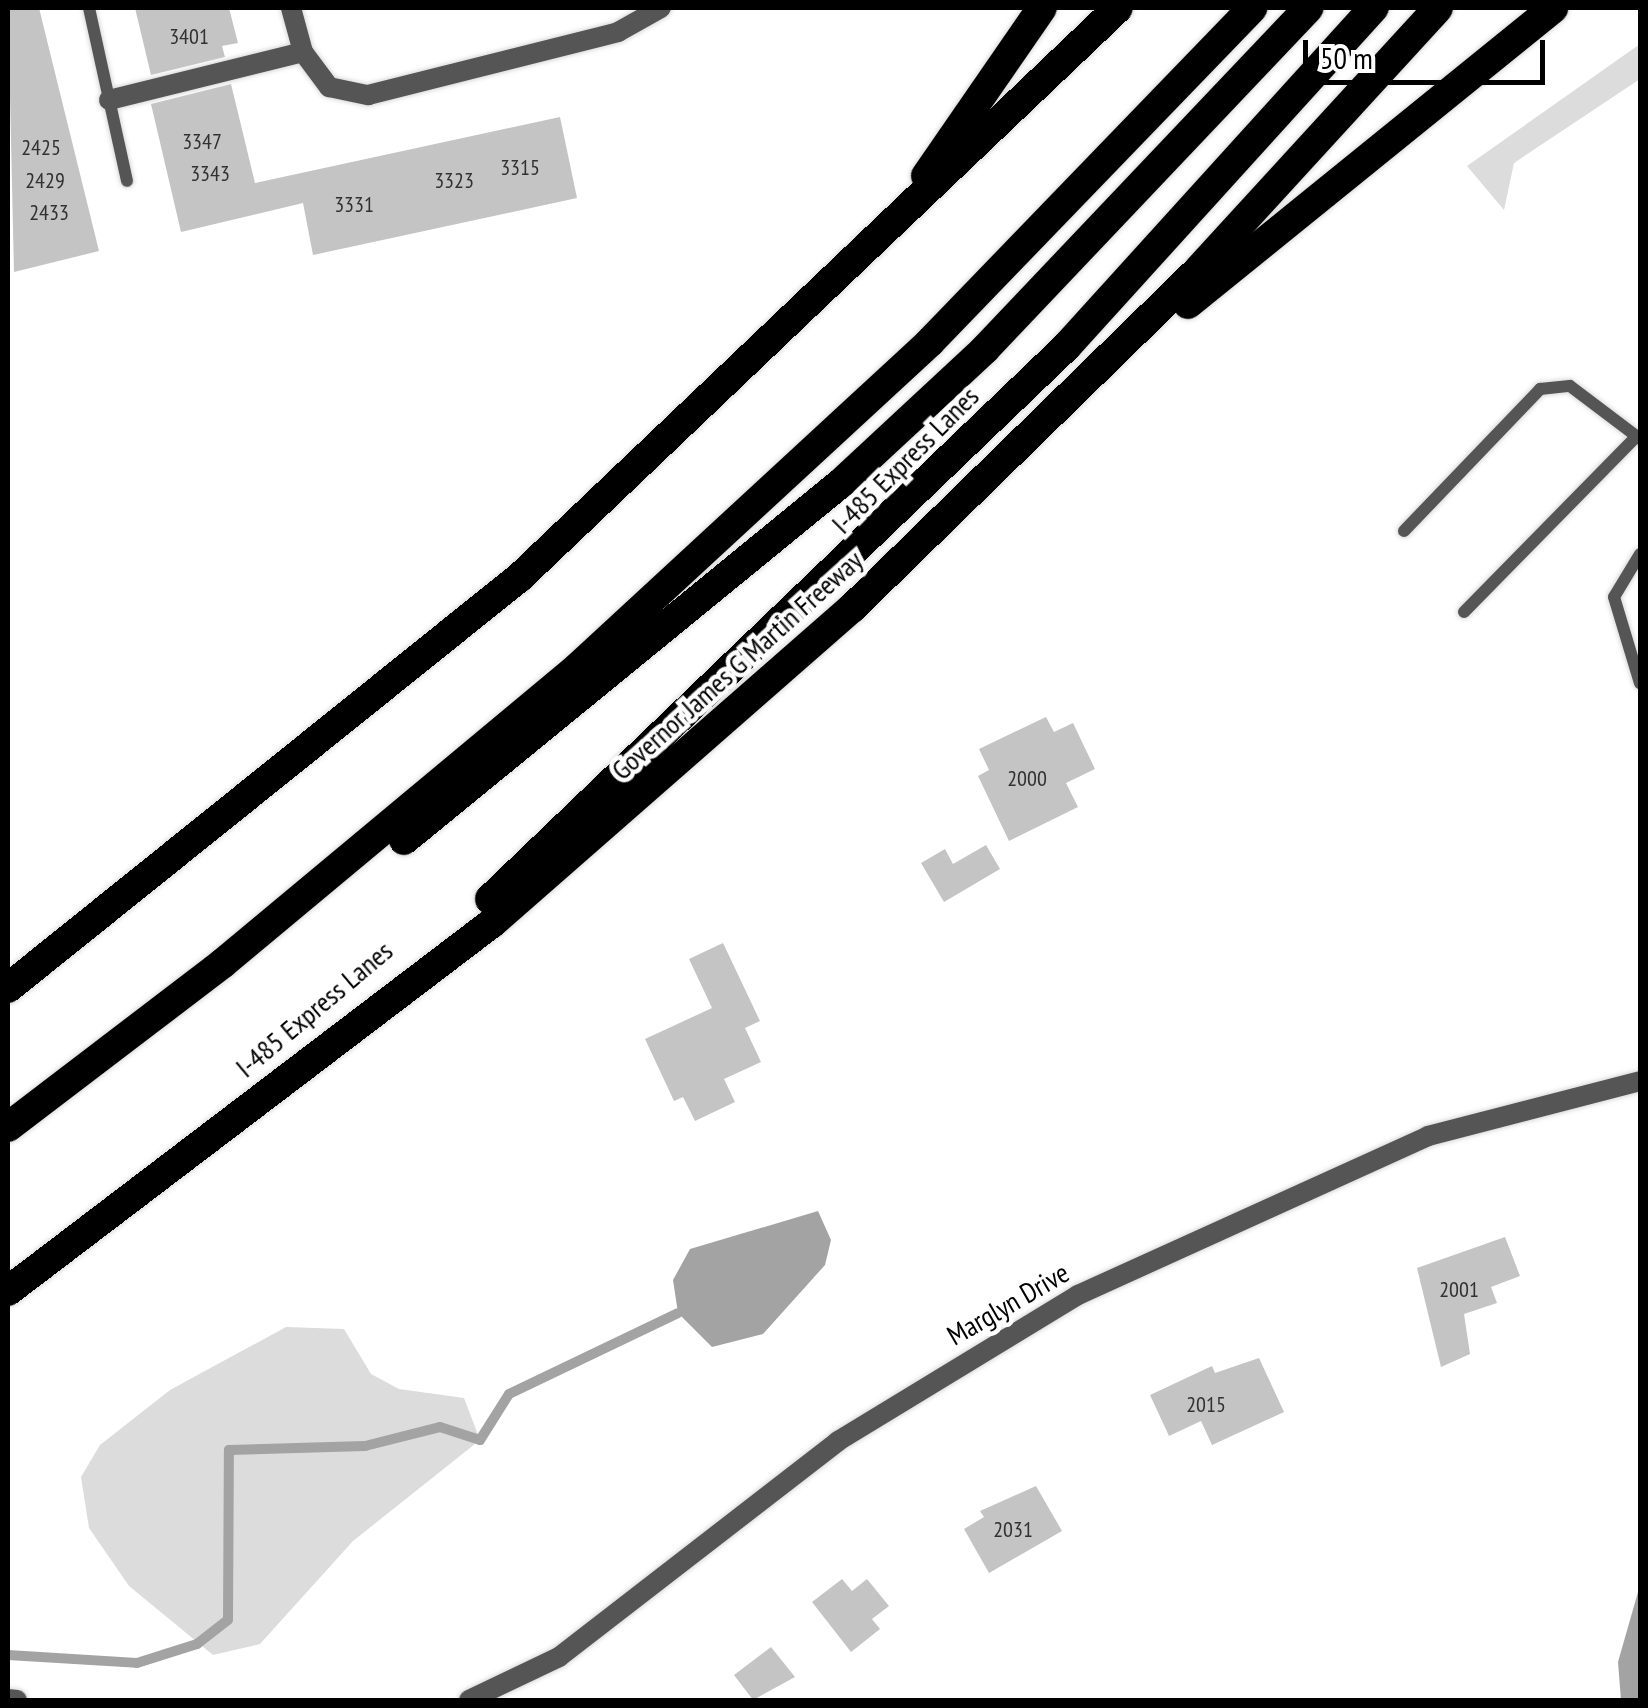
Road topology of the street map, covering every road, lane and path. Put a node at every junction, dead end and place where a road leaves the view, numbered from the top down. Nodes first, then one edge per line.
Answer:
1 (89, 8) edge
2 (290, 8) edge
3 (662, 8) edge
4 (1042, 8) edge
5 (1118, 8) edge
6 (1252, 8) edge
7 (1309, 8) edge
8 (1374, 8) edge
9 (1438, 8) edge
10 (1554, 8) edge
11 (303, 52) junction
12 (109, 100) junction
13 (127, 181) dead end
14 (855, 264) junction
15 (1639, 438) edge
16 (1026, 442) junction
17 (1404, 531) dead end
18 (1640, 554) edge
19 (1464, 612) dead end
20 (1640, 683) edge
21 (8, 988) edge
22 (128, 1037) junction
23 (1640, 1080) edge
24 (8, 1127) edge
25 (180, 1165) junction
26 (8, 1291) edge
27 (8, 1699) edge
28 (17, 1700) edge
29 (469, 1700) edge

1 - 12 lane
2 - 11 street
3 - 11 street
4 - 14 highway
5 - 14 highway
6 - 22 highway
7 - 22 highway, I-485 Express Lanes
8 - 25 highway, I-485 Express Lanes
9 - 16 highway, Governor James G Martin Freeway
10 - 16 highway
11 - 12 street
12 - 13 lane
14 - 21 highway
15 - 17 lane
15 - 19 lane
16 - 25 highway, Governor James G Martin Freeway
18 - 20 lane
22 - 24 highway
23 - 29 street, Marglyn Drive
25 - 26 highway, Governor James G Martin Freeway
27 - 28 street

